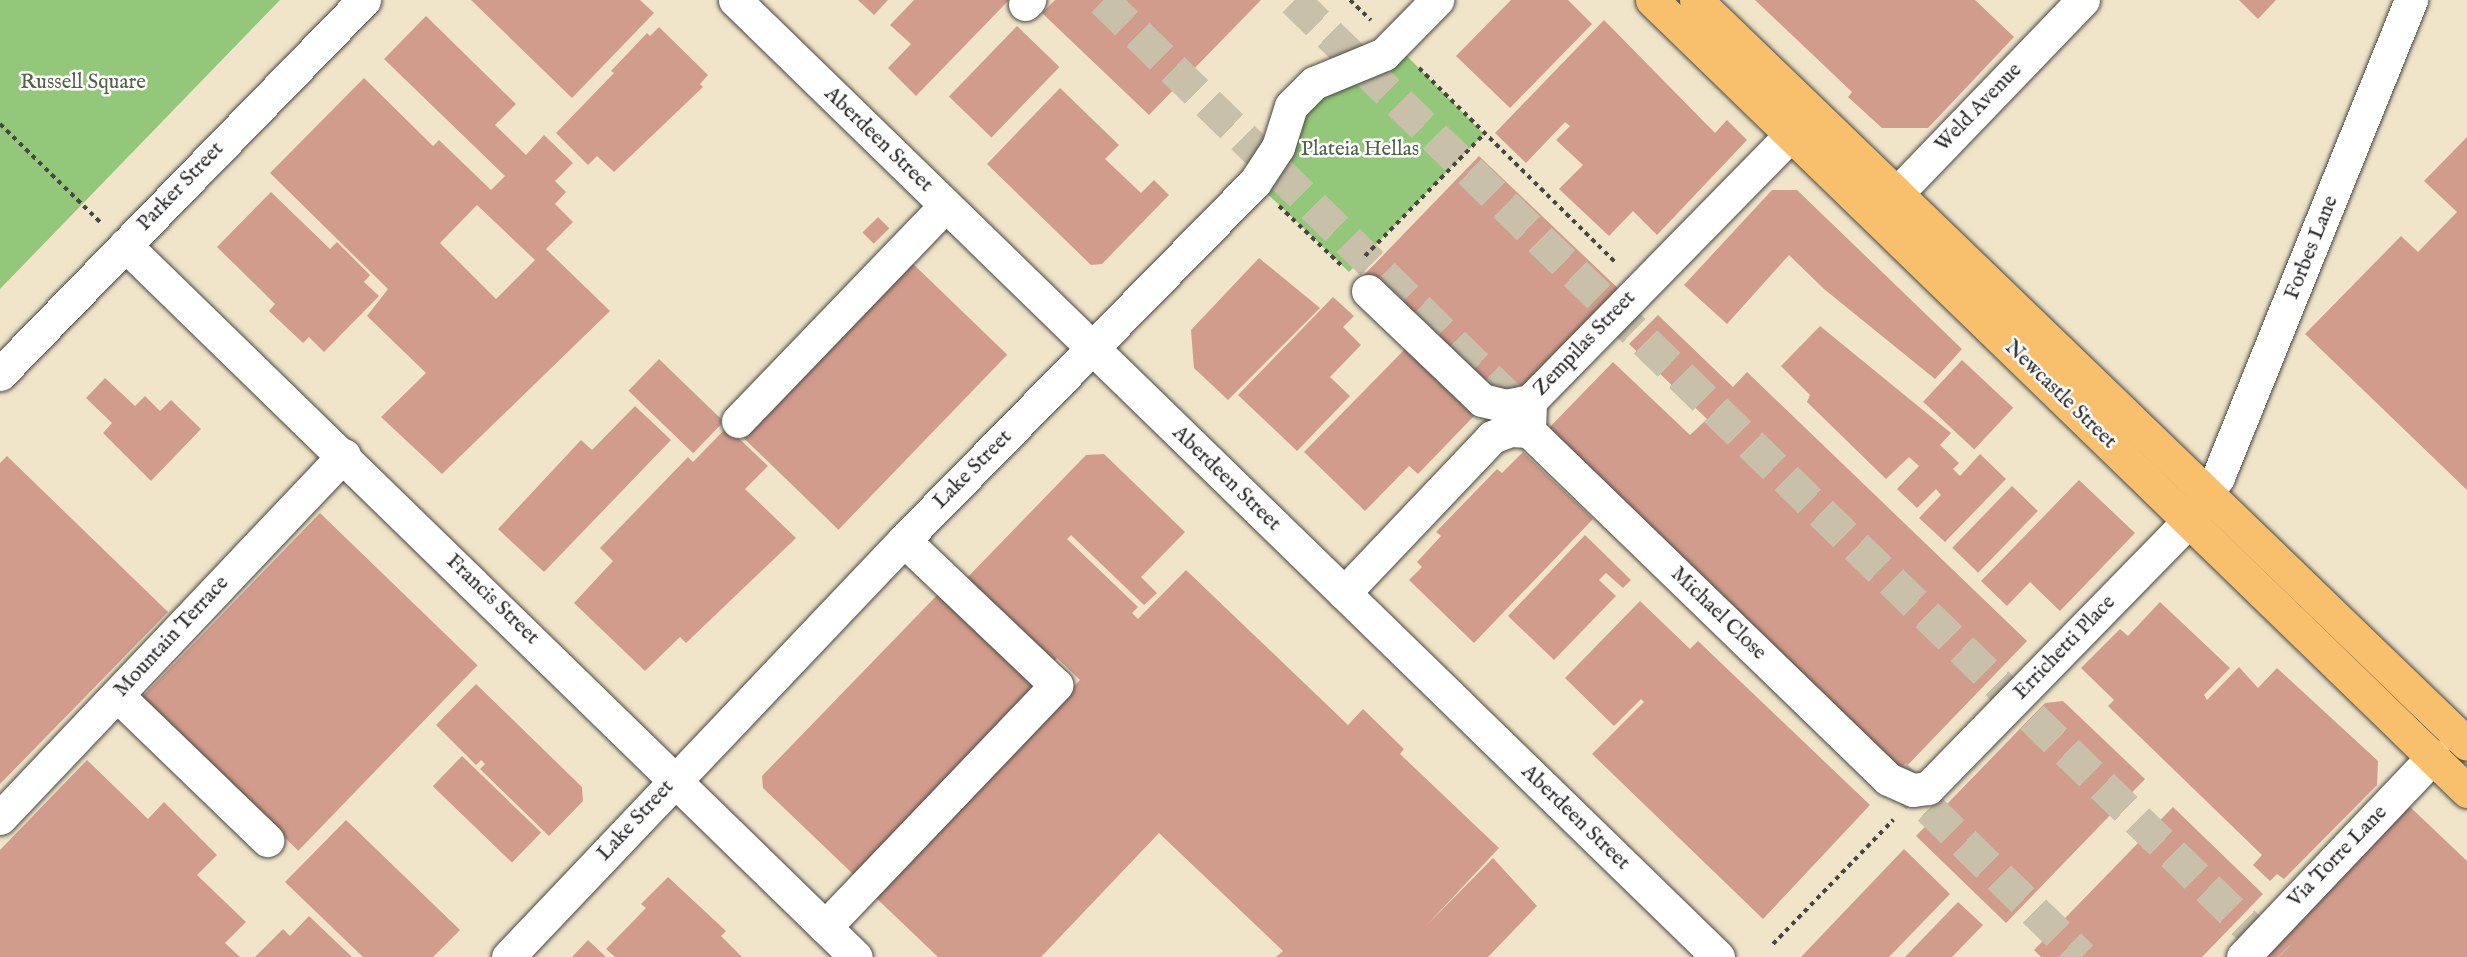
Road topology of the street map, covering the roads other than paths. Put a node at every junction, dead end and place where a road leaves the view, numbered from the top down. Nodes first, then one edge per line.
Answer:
1 (364, 0) edge
2 (735, 0) edge
3 (1437, 0) edge
4 (1652, 0) edge
5 (1696, 0) edge
6 (2083, 0) edge
7 (2411, 0) edge
8 (1803, 122) junction
9 (1887, 204) junction
10 (945, 206) junction
11 (125, 245) junction
12 (1359, 281) road end
13 (1093, 349) junction
14 (0, 374) edge
15 (1529, 416) junction
16 (738, 421) dead end
17 (344, 455) junction
18 (2206, 494) junction
19 (2189, 521) junction
20 (904, 540) junction
21 (1344, 593) junction
22 (117, 695) junction
23 (2467, 744) edge
24 (2434, 756) junction
25 (675, 779) junction
26 (1913, 789) joint
27 (2467, 791) edge
28 (0, 818) edge
29 (267, 840) dead end
30 (825, 927) junction
31 (508, 957) edge
32 (856, 957) edge
33 (1718, 957) edge
34 (2243, 957) edge

1 - 11 street, Parker Street
2 - 10 street, Aberdeen Street
3 - 13 street, Lake Street
4 - 8 main road, Newcastle Street
5 - 8 main road, Newcastle Street
6 - 9 street, Weld Avenue
7 - 18 street, Forbes Lane
8 - 9 main road, Newcastle Street
8 - 15 street, Zempilas Street
9 - 18 main road, Newcastle Street
9 - 19 main road, Newcastle Street
10 - 13 street, Aberdeen Street
10 - 16 street
11 - 14 street, Parker Street
11 - 17 street, Francis Street
12 - 15 street
13 - 20 street, Lake Street
13 - 21 street, Aberdeen Street
15 - 21 street
15 - 26 street, Michael Close
17 - 22 street, Mountain Terrace
17 - 25 street, Francis Street
18 - 19 street, Errichetti Place
18 - 23 main road, Newcastle Street
19 - 24 main road, Newcastle Street
19 - 26 street, Errichetti Place
20 - 25 street, Lake Street
20 - 30 street
21 - 33 street, Aberdeen Street
22 - 28 street, Mountain Terrace
22 - 29 street
24 - 27 main road, Newcastle Street
24 - 34 street, Via Torre Lane
25 - 30 street, Francis Street
25 - 31 street, Lake Street
30 - 32 street, Francis Street

